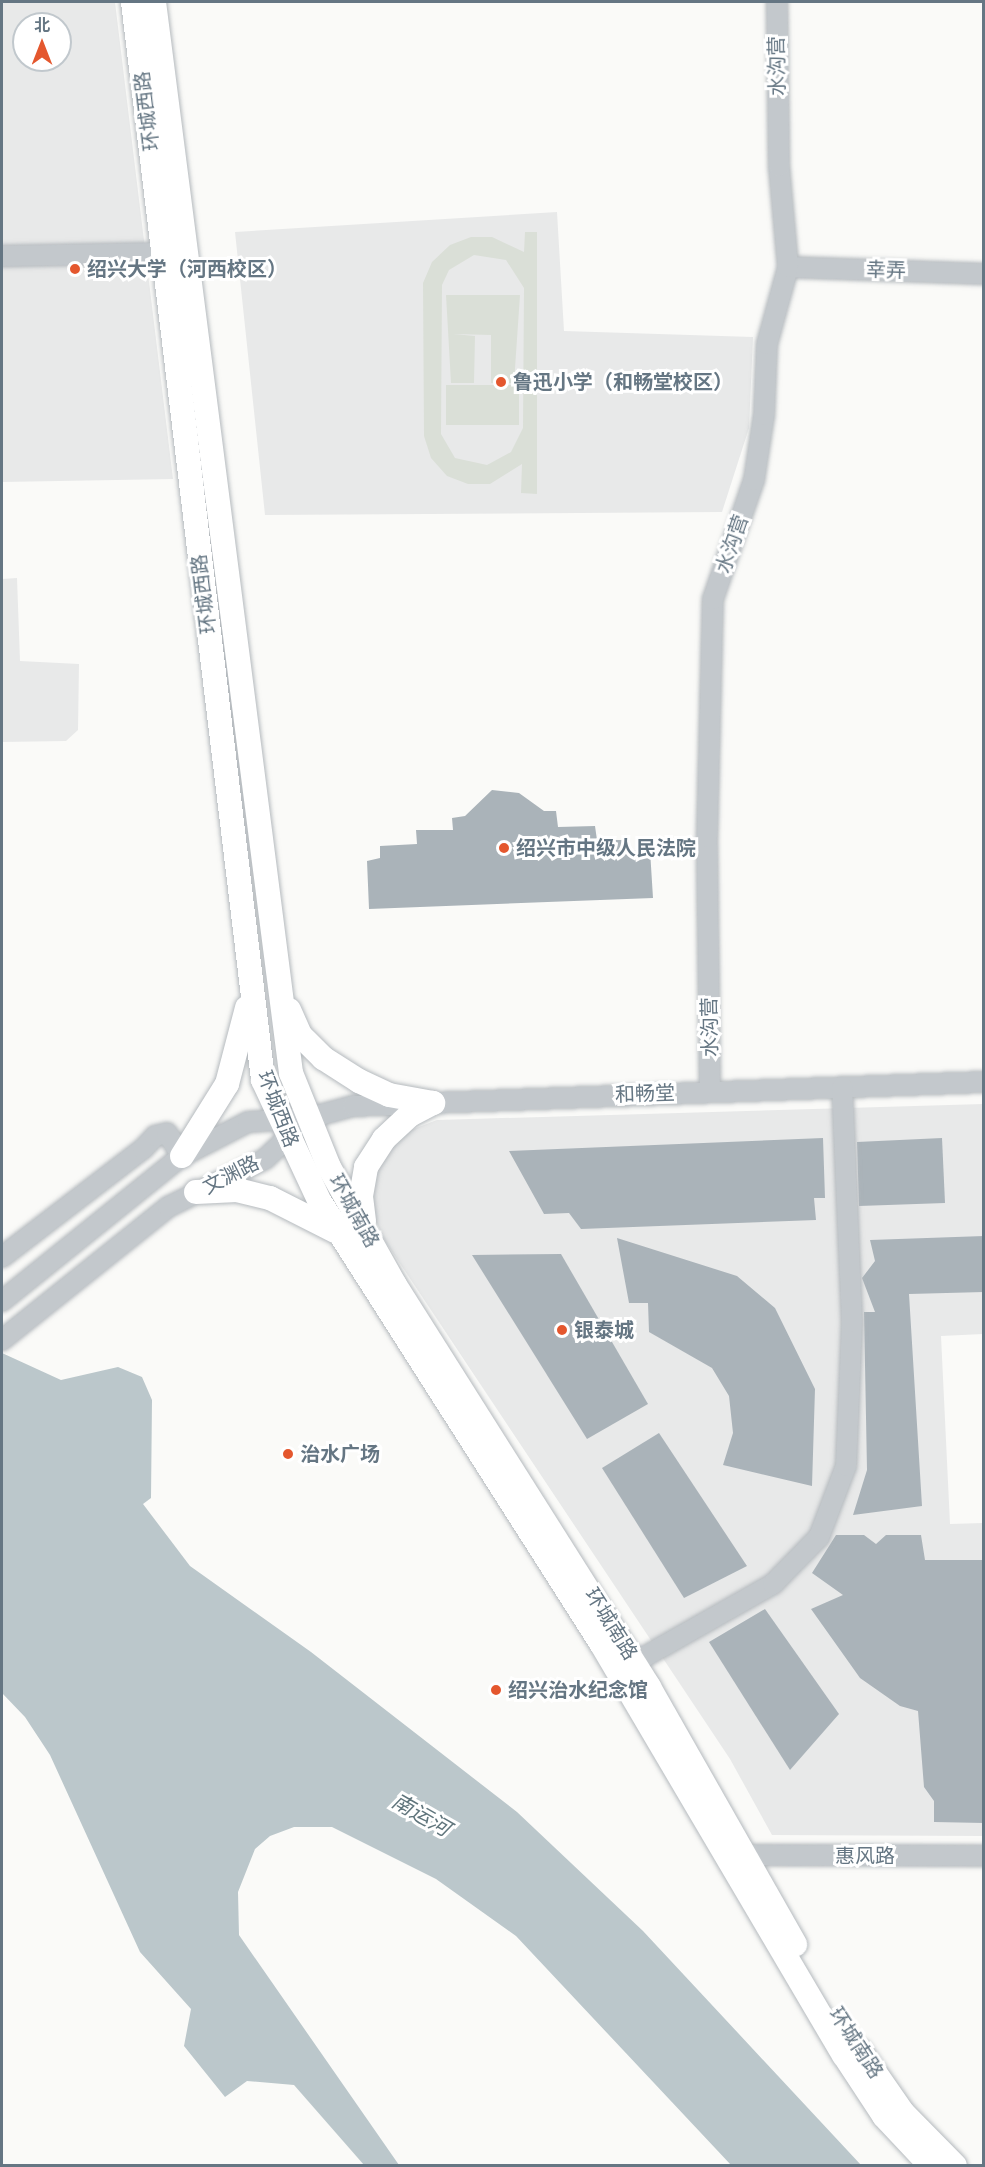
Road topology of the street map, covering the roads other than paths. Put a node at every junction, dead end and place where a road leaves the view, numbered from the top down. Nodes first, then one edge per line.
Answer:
1 (133, 2) edge
2 (153, 2) edge
3 (777, 2) edge
4 (164, 253) junction
5 (2, 256) edge
6 (788, 267) junction
7 (984, 274) edge
8 (277, 968) junction
9 (249, 970) junction
10 (984, 1082) edge
11 (842, 1087) junction
12 (710, 1091) junction
13 (433, 1103) junction
14 (309, 1118) junction
15 (283, 1129) junction
16 (182, 1156) junction
17 (329, 1167) joint
18 (306, 1178) joint
19 (196, 1192) junction
20 (340, 1235) junction
21 (372, 1244) junction
22 (2, 1257) edge
23 (2, 1301) edge
24 (2, 1340) edge
25 (626, 1667) junction
26 (747, 1855) junction
27 (984, 1856) edge
28 (931, 2166) edge
29 (955, 2166) edge

1 - 4 main road, 环城西路
2 - 8 main road, 环城西路
3 - 6 street, 水沟营
4 - 5 street
4 - 9 main road, 环城西路
6 - 7 street, 幸弄
6 - 12 street, 水沟营
8 - 13 main road
8 - 14 main road, 环城西路
9 - 15 main road, 环城西路
9 - 16 main road
10 - 11 street, 和畅堂
11 - 12 street, 和畅堂
11 - 25 street
12 - 13 street, 和畅堂
13 - 14 street, 和畅堂
13 - 21 main road
14 - 15 street, 文渊路
14 - 17 main road, 环城西路
15 - 16 street, 文渊路
15 - 18 main road, 环城西路
15 - 19 street, 文渊路
16 - 22 street
16 - 23 street, 文渊路
17 - 21 main road, 环城南路
18 - 20 main road, 环城南路
19 - 20 main road
19 - 24 street, 文渊路
20 - 25 main road, 环城南路
21 - 25 main road, 环城南路
25 - 26 main road, 环城南路
25 - 28 main road, 环城南路
26 - 27 street, 惠风路
26 - 29 main road, 环城南路

